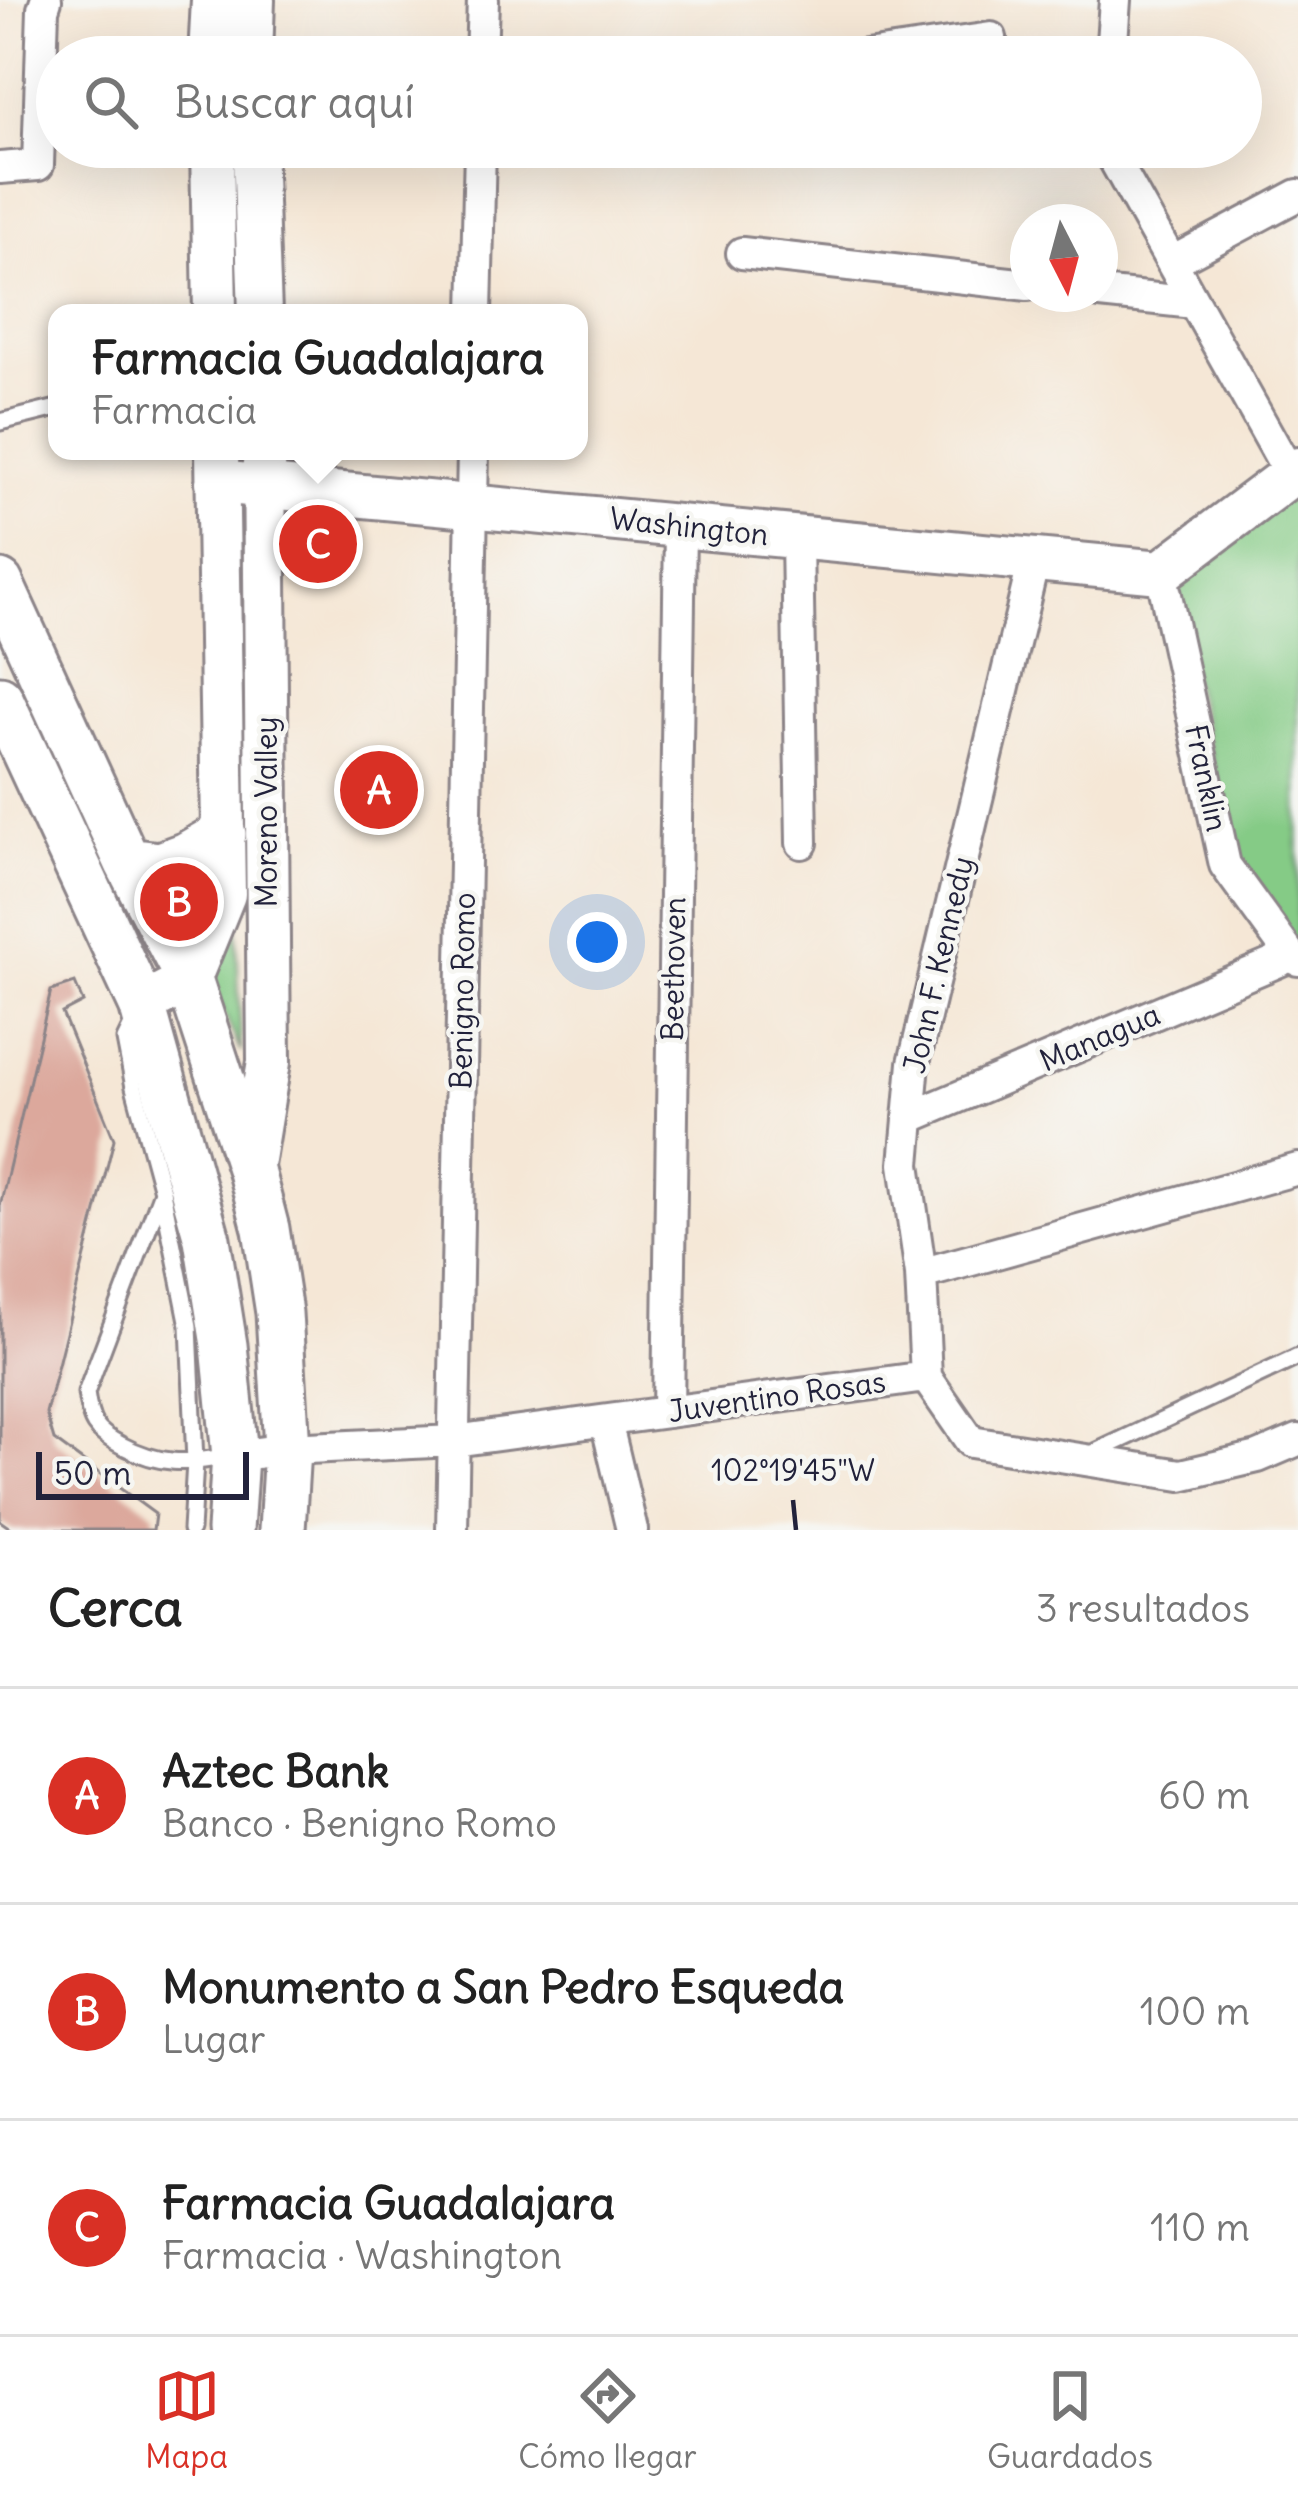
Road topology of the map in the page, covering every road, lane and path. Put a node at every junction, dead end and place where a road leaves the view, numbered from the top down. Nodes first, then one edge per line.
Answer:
1 (46, 0) edge
2 (213, 0) edge
3 (254, 0) edge
4 (483, 0) edge
5 (1115, 0) edge
6 (42, 36) edge
7 (211, 36) edge
8 (252, 36) edge
9 (482, 36) edge
10 (1112, 36) edge
11 (36, 165) edge
12 (0, 168) edge
13 (212, 168) edge
14 (255, 168) edge
15 (479, 168) edge
16 (1119, 168) edge
17 (1298, 195) edge
18 (742, 253) dead end
19 (1172, 262) junction
20 (1010, 283) edge
21 (1118, 295) edge
22 (1194, 303) junction
23 (214, 304) edge
24 (260, 304) edge
25 (476, 304) edge
26 (48, 410) edge
27 (0, 422) edge
28 (473, 460) edge
29 (217, 466) edge
30 (265, 469) edge
31 (1294, 471) edge
32 (472, 506) junction
33 (680, 526) junction
34 (797, 538) junction
35 (1034, 560) junction
36 (1160, 572) junction
37 (0, 583) edge
38 (0, 699) edge
39 (223, 834) junction
40 (802, 844) dead end
41 (127, 861) junction
42 (1296, 964) edge
43 (189, 980) junction
44 (142, 1005) junction
45 (909, 1118) junction
46 (1298, 1169) edge
47 (251, 1172) junction
48 (162, 1191) junction
49 (921, 1274) junction
50 (1298, 1357) edge
51 (926, 1377) junction
52 (668, 1412) junction
53 (607, 1421) junction
54 (1298, 1440) edge
55 (454, 1441) junction
56 (287, 1449) junction
57 (215, 1459) junction
58 (1080, 1459) junction
59 (191, 1530) edge
60 (230, 1530) edge
61 (282, 1530) edge
62 (452, 1530) edge
63 (632, 1530) edge

1 - 6 street
2 - 7 street
3 - 8 street
4 - 9 street
5 - 10 street
11 - 12 street
13 - 23 street
14 - 24 street
15 - 25 street
16 - 19 street
17 - 19 street
18 - 20 street
19 - 22 street
21 - 22 street
22 - 31 street
26 - 27 lane
28 - 32 street, Benigno Romo
29 - 30 street, Washington
29 - 39 street, Moreno Valley
30 - 32 street, Washington
30 - 47 street, Moreno Valley
31 - 36 street
32 - 33 street, Washington
32 - 55 street, Benigno Romo
33 - 34 street, Washington
33 - 52 street, Beethoven
34 - 35 street, Washington
34 - 40 street
35 - 36 street, Washington
35 - 45 street, John F. Kennedy
36 - 42 street, Franklin
37 - 41 main road
38 - 44 main road
39 - 41 main road
39 - 43 street, Moreno Valley
41 - 43 main road
42 - 45 street, Managua
43 - 44 street
43 - 47 main road
44 - 48 lane
44 - 57 main road
45 - 49 street, John F. Kennedy
46 - 49 street
47 - 56 main road
48 - 57 lane
48 - 57 lane
49 - 51 street, John F. Kennedy
50 - 58 lane
51 - 52 street, Juventino Rosas
51 - 58 street, Juventino Rosas
52 - 53 street, Juventino Rosas
53 - 55 street, Juventino Rosas
53 - 63 street
54 - 58 street, Juventino Rosas
55 - 56 street, Juventino Rosas
55 - 62 street, Benigno Romo
56 - 57 street, Juventino Rosas
56 - 61 main road
57 - 59 lane
57 - 60 main road

